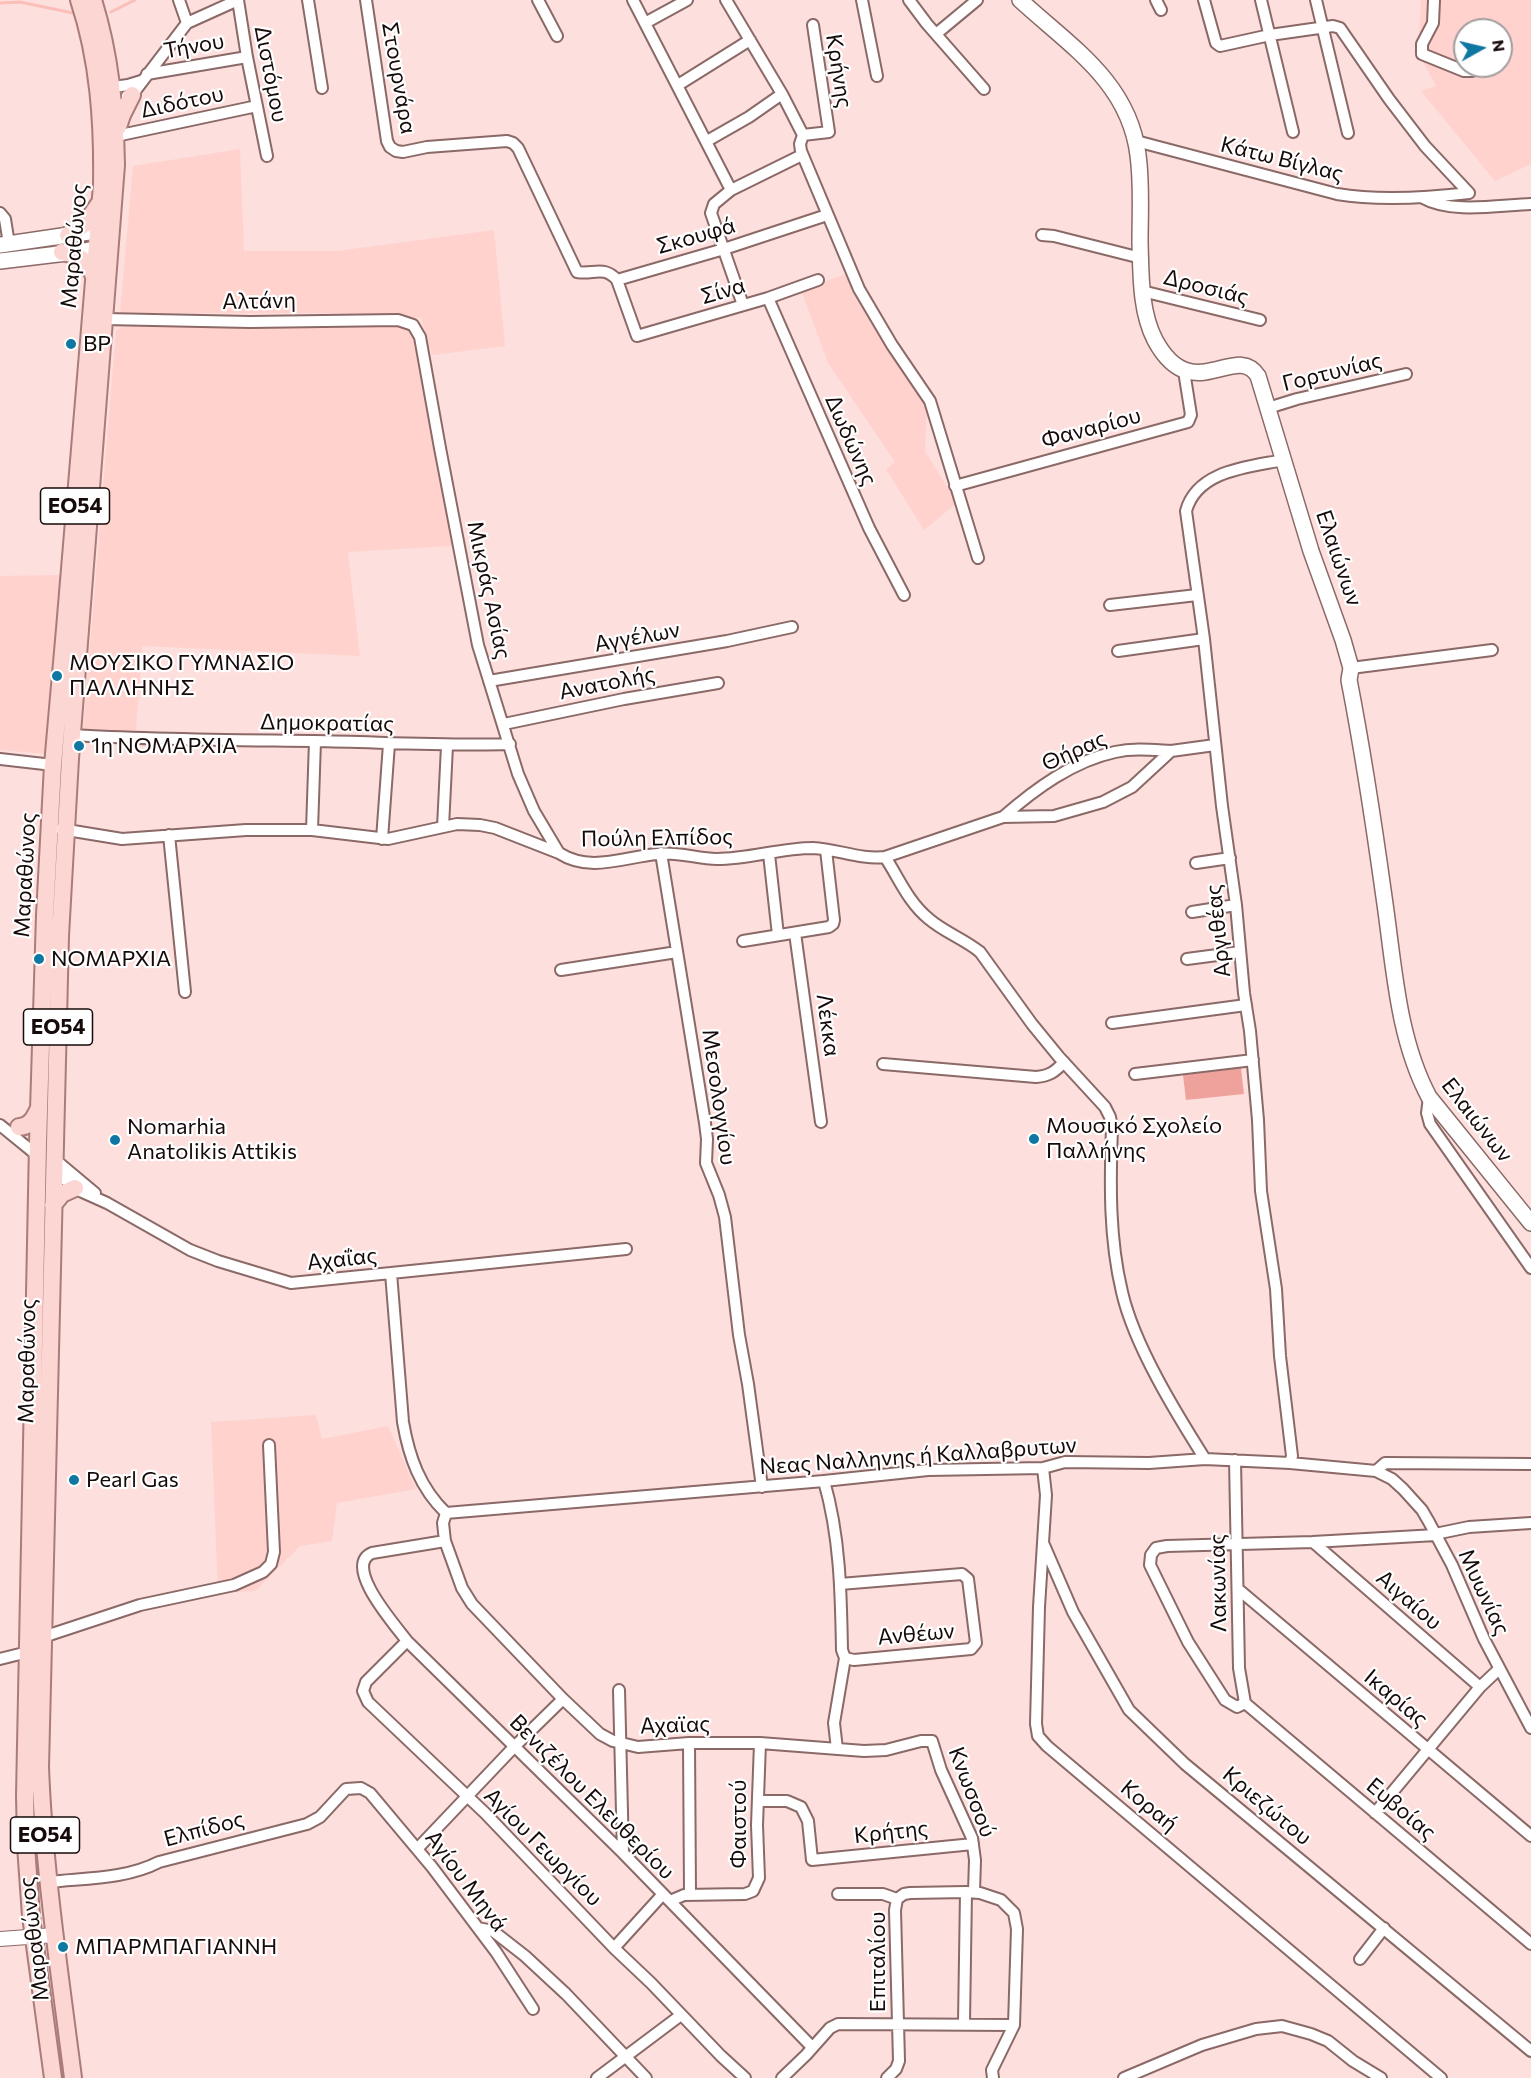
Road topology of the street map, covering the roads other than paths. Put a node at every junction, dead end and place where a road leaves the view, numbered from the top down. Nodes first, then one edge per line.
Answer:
1 (79, 0) edge
2 (93, 0) edge
3 (179, 0) edge
4 (238, 0) edge
5 (308, 0) edge
6 (366, 0) edge
7 (538, 0) edge
8 (633, 0) edge
9 (687, 0) edge
10 (726, 0) edge
11 (862, 0) edge
12 (909, 0) edge
13 (977, 0) edge
14 (1020, 0) edge
15 (1156, 0) edge
16 (1204, 0) edge
17 (1261, 0) edge
18 (1316, 0) edge
19 (1434, 0) edge
20 (1161, 10) dead end
21 (187, 23) junction
22 (645, 23) junction
23 (813, 25) dead end
24 (1322, 27) junction
25 (936, 34) junction
26 (1270, 35) junction
27 (557, 36) dead end
28 (750, 40) junction
29 (247, 57) junction
30 (1453, 67) edge
31 (877, 76) dead end
32 (140, 83) junction
33 (678, 84) junction
34 (322, 88) dead end
35 (984, 89) dead end
36 (106, 93) junction
37 (782, 94) junction
38 (257, 106) junction
39 (1293, 132) dead end
40 (1348, 133) dead end
41 (803, 135) junction
42 (116, 136) junction
43 (707, 141) junction
44 (1136, 141) junction
45 (802, 155) junction
46 (267, 156) dead end
47 (731, 190) junction
48 (101, 194) junction
49 (1420, 197) junction
50 (1531, 204) edge
51 (0, 213) edge
52 (827, 215) junction
53 (68, 235) junction
54 (1042, 235) dead end
55 (104, 239) junction
56 (4, 244) edge
57 (724, 249) junction
58 (62, 252) junction
59 (1141, 258) junction
60 (0, 261) edge
61 (94, 277) junction
62 (617, 280) junction
63 (818, 280) dead end
64 (1142, 291) junction
65 (768, 298) junction
66 (743, 305) junction
67 (105, 319) junction
68 (1260, 320) dead end
69 (413, 325) joint
70 (1184, 371) junction
71 (1406, 374) dead end
72 (1268, 408) junction
73 (1282, 460) junction
74 (955, 486) junction
75 (978, 558) dead end
76 (1197, 595) junction
77 (904, 596) dead end
78 (1110, 605) dead end
79 (792, 627) dead end
80 (1204, 639) junction
81 (1492, 650) dead end
82 (1118, 651) dead end
83 (1351, 668) junction
84 (489, 681) junction
85 (718, 683) dead end
86 (504, 724) junction
87 (72, 735) junction
88 (315, 741) junction
89 (389, 744) junction
90 (510, 744) junction
91 (1215, 744) junction
92 (447, 746) junction
93 (1171, 751) junction
94 (0, 759) edge
95 (53, 765) junction
96 (1003, 817) junction
97 (443, 827) junction
98 (58, 828) junction
99 (312, 830) junction
100 (169, 835) junction
101 (382, 838) junction
102 (826, 850) junction
103 (559, 853) junction
104 (661, 853) junction
105 (769, 854) junction
106 (885, 857) junction
107 (1230, 858) junction
108 (1196, 863) dead end
109 (1236, 905) junction
110 (1192, 912) dead end
111 (795, 933) junction
112 (778, 935) junction
113 (743, 941) dead end
114 (677, 952) junction
115 (1240, 952) junction
116 (1187, 959) dead end
117 (561, 970) dead end
118 (184, 992) dead end
119 (1246, 1005) junction
120 (1112, 1023) dead end
121 (1253, 1060) junction
122 (1064, 1062) junction
123 (883, 1064) dead end
124 (1135, 1074) dead end
125 (1429, 1097) junction
126 (40, 1107) junction
127 (821, 1122) dead end
128 (0, 1125) edge
129 (19, 1127) junction
130 (46, 1157) junction
131 (75, 1188) junction
132 (107, 1203) junction
133 (53, 1205) junction
134 (1531, 1223) edge
135 (627, 1249) dead end
136 (1531, 1269) edge
137 (391, 1273) junction
138 (268, 1445) dead end
139 (1205, 1459) junction
140 (1235, 1460) junction
141 (1290, 1463) junction
142 (1531, 1464) edge
143 (1043, 1468) junction
144 (1376, 1471) junction
145 (824, 1481) junction
146 (762, 1487) junction
147 (442, 1510) junction
148 (1531, 1523) edge
149 (1436, 1535) junction
150 (1042, 1540) junction
151 (445, 1541) junction
152 (1313, 1542) junction
153 (1236, 1544) junction
154 (840, 1584) junction
155 (1238, 1589) junction
156 (43, 1637) junction
157 (407, 1641) junction
158 (28, 1652) junction
159 (845, 1658) junction
160 (0, 1659) edge
161 (1499, 1669) junction
162 (1480, 1687) junction
163 (619, 1690) dead end
164 (563, 1699) junction
165 (1245, 1703) junction
166 (1531, 1728) edge
167 (932, 1741) joint
168 (689, 1743) junction
169 (760, 1743) junction
170 (621, 1744) junction
171 (514, 1747) junction
172 (837, 1749) junction
173 (1428, 1751) junction
174 (357, 1788) joint
175 (467, 1798) junction
176 (759, 1801) junction
177 (1375, 1813) junction
178 (1531, 1836) edge
179 (973, 1844) junction
180 (418, 1848) junction
181 (622, 1853) junction
182 (50, 1882) junction
183 (970, 1892) junction
184 (690, 1894) junction
185 (838, 1894) dead end
186 (666, 1897) junction
187 (897, 1899) junction
188 (478, 1928) junction
189 (1384, 1928) junction
190 (41, 1935) junction
191 (0, 1937) edge
192 (1531, 1944) edge
193 (614, 1948) junction
194 (1360, 1959) dead end
195 (533, 2009) dead end
196 (681, 2014) junction
197 (964, 2023) junction
198 (898, 2024) junction
199 (1014, 2025) junction
200 (812, 2047) junction
201 (1531, 2051) edge
202 (627, 2056) junction
203 (53, 2078) edge
204 (66, 2078) edge
205 (73, 2078) edge
206 (597, 2078) edge
207 (646, 2078) edge
208 (745, 2078) edge
209 (782, 2078) edge
210 (887, 2078) edge
211 (993, 2078) edge
212 (1124, 2078) edge
213 (1381, 2078) edge
214 (1441, 2078) edge

1 - 36 main road, Μαραθώνος / ΕΟ54
2 - 36 main road, Μαραθώνος / ΕΟ54
3 - 21 street
4 - 21 street
4 - 29 street, Διστόμου
5 - 34 street
6 - 62 street, Στουρνάρα
7 - 27 street
8 - 22 street
9 - 22 street
10 - 28 street
11 - 31 street
12 - 25 street
13 - 25 street
14 - 44 main road
15 - 20 street
16 - 26 street
17 - 26 street
18 - 24 street
19 - 30 street
21 - 32 street
22 - 33 street
23 - 41 street, Κρήνης
24 - 26 street
24 - 40 street
24 - 49 street
25 - 35 street
26 - 39 street
28 - 33 street
28 - 37 street
29 - 32 street, Τήνου
29 - 38 street, Διστόμου
32 - 36 street
32 - 36 street
32 - 42 main road
33 - 43 street
36 - 42 main road, Μαραθώνος / ΕΟ54
36 - 48 main road, Μαραθώνος / ΕΟ54
37 - 41 street
37 - 43 street
38 - 42 street, Διδότου
38 - 46 street, Διστόμου
41 - 45 street
42 - 55 main road, Μαραθώνος / ΕΟ54
43 - 47 street
44 - 49 street, Κάτω Βίγλας
44 - 59 main road
45 - 47 street
45 - 52 street
47 - 57 street
48 - 53 main road
48 - 55 main road, Μαραθώνος / ΕΟ54
49 - 50 street
51 - 56 street
52 - 57 street, Σκουφά
52 - 74 street
53 - 55 main road
53 - 56 main road
54 - 59 street
55 - 58 main road
55 - 61 main road, Μαραθώνος / ΕΟ54
55 - 67 main road, Μαραθώνος / ΕΟ54
57 - 62 street, Σκουφά
57 - 66 street
58 - 60 main road
58 - 61 main road
59 - 64 main road
61 - 95 main road, Μαραθώνος / ΕΟ54
62 - 66 street, Σίνα
63 - 65 street, Σίνα
64 - 68 street, Δροσιάς
64 - 70 main road
65 - 66 street, Σίνα
65 - 77 street, Δωδώνης
67 - 69 street, Αλτάνη
67 - 87 main road, Μαραθώνος / ΕΟ54
69 - 84 street, Μικράς Ασίας
70 - 72 main road, Ελαιώνων
70 - 74 street, Φαναρίου
71 - 72 street, Γορτυνίας
72 - 73 main road, Ελαιώνων
73 - 76 street, Αργιθέας
73 - 83 main road, Ελαιώνων
74 - 75 street
76 - 78 street
76 - 80 street, Αργιθέας
79 - 84 street, Αγγέλων
80 - 82 street
80 - 91 street, Αργιθέας
81 - 83 street
83 - 125 main road, Ελαιώνων
84 - 86 street, Μικράς Ασίας
85 - 86 street, Ανατολής
86 - 90 street, Μικράς Ασίας
87 - 88 street, Δημοκρατίας
87 - 98 main road, Μαραθώνος / ΕΟ54
88 - 89 street, Δημοκρατίας
88 - 99 street
89 - 92 street, Δημοκρατίας
89 - 101 street
90 - 92 street, Δημοκρατίας
90 - 103 street, Μικράς Ασίας
91 - 93 street, Θήρας
91 - 107 street, Αργιθέας
92 - 97 street
93 - 96 street, Θήρας
93 - 96 street, Θήρας
94 - 95 street
95 - 98 main road, Μαραθώνος / ΕΟ54
96 - 106 street, Θήρας
97 - 101 street, Πούλη Ελπίδος
97 - 103 street, Πούλη Ελπίδος
98 - 100 street, Πούλη Ελπίδος
98 - 126 main road, Μαραθώνος / ΕΟ54
98 - 130 main road, Μαραθώνος / ΕΟ54
99 - 100 street, Πούλη Ελπίδος
99 - 101 street, Πούλη Ελπίδος
100 - 118 street
102 - 105 street, Πούλη Ελπίδος
102 - 106 street, Πούλη Ελπίδος
102 - 111 street
103 - 104 street, Πούλη Ελπίδος
104 - 105 street, Πούλη Ελπίδος
104 - 114 street, Μεσολογγίου
105 - 112 street
106 - 122 street
107 - 108 street
107 - 109 street, Αργιθέας
109 - 110 street
109 - 115 street, Αργιθέας
111 - 112 street
111 - 127 street, Λέκκα
112 - 113 street
114 - 117 street
114 - 146 street, Μεσολογγίου
115 - 116 street
115 - 119 street, Αργιθέας
119 - 120 street
119 - 121 street, Αργιθέας
121 - 124 street
121 - 141 street, Αργιθέας
122 - 123 street
122 - 139 street
125 - 134 main road, Ελαιώνων
125 - 136 street
126 - 129 main road
126 - 130 main road, Μαραθώνος / ΕΟ54
128 - 129 street
128 - 130 street
129 - 130 street
130 - 131 street, Αχαΐας
130 - 132 street, Αχαΐας
130 - 133 main road, Μαραθώνος / ΕΟ54
130 - 158 main road, Μαραθώνος / ΕΟ54
131 - 132 street, Αχαΐας
131 - 133 main road
132 - 137 street, Αχαΐας
133 - 156 main road, Μαραθώνος / ΕΟ54
135 - 137 street
137 - 147 street, Αχαΐας
138 - 156 street
139 - 140 street, Νεας Nαλληνης ή Καλλαβρυτων
139 - 143 street, Νεας Nαλληνης ή Καλλαβρυτων
140 - 141 street, Νεας Nαλληνης ή Καλλαβρυτων
140 - 153 street, Λακωνίας
141 - 144 street, Νεας Nαλληνης ή Καλλαβρυτων
142 - 144 street
143 - 145 street, Νεας Nαλληνης ή Καλλαβρυτων
143 - 150 street, Κοραή
144 - 149 street, Νεας Nαλληνης ή Καλλαβρυτων
145 - 146 street, Νεας Nαλληνης ή Καλλαβρυτων
145 - 154 street
146 - 147 street, Νεας Nαλληνης ή Καλλαβρυτων
147 - 151 street, Αχαϊας
148 - 149 street
149 - 152 street
149 - 161 street, Μυωνίας
150 - 189 street, Κριεζώτου
150 - 214 street, Κοραή
151 - 157 street, Βενιζέλου Ελευθερίου
151 - 164 street, Αχαϊας
152 - 153 street
152 - 162 street, Αιγαίου
153 - 155 street, Λακωνίας
153 - 165 street, Ευβοίας
154 - 159 street
154 - 159 street, Ανθέων
155 - 165 street, Λακωνίας
155 - 173 street, Ικαρίας
156 - 182 main road, Μαραθώνος / ΕΟ54
157 - 171 street, Βενιζέλου Ελευθερίου
157 - 175 street, Αγίου Γεωργίου
158 - 160 street
158 - 190 main road, Μαραθώνος / ΕΟ54
159 - 172 street
161 - 162 street
161 - 166 street, Μυωνίας
162 - 173 street
163 - 170 street
164 - 170 street, Αχαϊας
164 - 171 street
165 - 177 street, Ευβοίας
167 - 172 street, Αχαϊας
167 - 179 street, Κνωσσού
168 - 169 street, Αχαϊας
168 - 170 street, Αχαϊας
168 - 184 street
169 - 172 street, Αχαϊας
169 - 176 street, Φαιστού
170 - 181 street
171 - 175 street
171 - 181 street, Βενιζέλου Ελευθερίου
173 - 177 street
173 - 178 street, Ικαρίας
174 - 180 street, Αγίου Μηνά
174 - 182 street, Ελπίδος
175 - 180 street
175 - 193 street, Αγίου Γεωργίου
176 - 179 street, Κρήτης
176 - 184 street, Φαιστού
177 - 192 street, Ευβοίας
179 - 183 street, Κνωσσού
180 - 188 street, Αγίου Μηνά
181 - 186 street, Βενιζέλου Ελευθερίου
182 - 190 main road, Μαραθώνος / ΕΟ54
183 - 187 street
183 - 197 street, Κνωσσού
183 - 199 street
184 - 186 street, Φαιστού
185 - 187 street
186 - 193 street, Φαιστού
186 - 200 street, Βενιζέλου Ελευθερίου
187 - 198 street, Επιταλίου
188 - 195 street, Αγίου Μηνά
188 - 202 street
189 - 194 street
189 - 201 street, Κριεζώτου
190 - 191 street
190 - 203 main road, Μαραθώνος / ΕΟ54
190 - 204 main road
190 - 205 main road, Μαραθώνος / ΕΟ54
193 - 196 street, Αγίου Γεωργίου
196 - 202 street
196 - 208 street, Αγίου Γεωργίου
197 - 198 street
197 - 199 street
198 - 200 street
198 - 210 street, Επιταλίου
199 - 211 street
200 - 209 street
202 - 206 street
202 - 207 street
212 - 213 street

